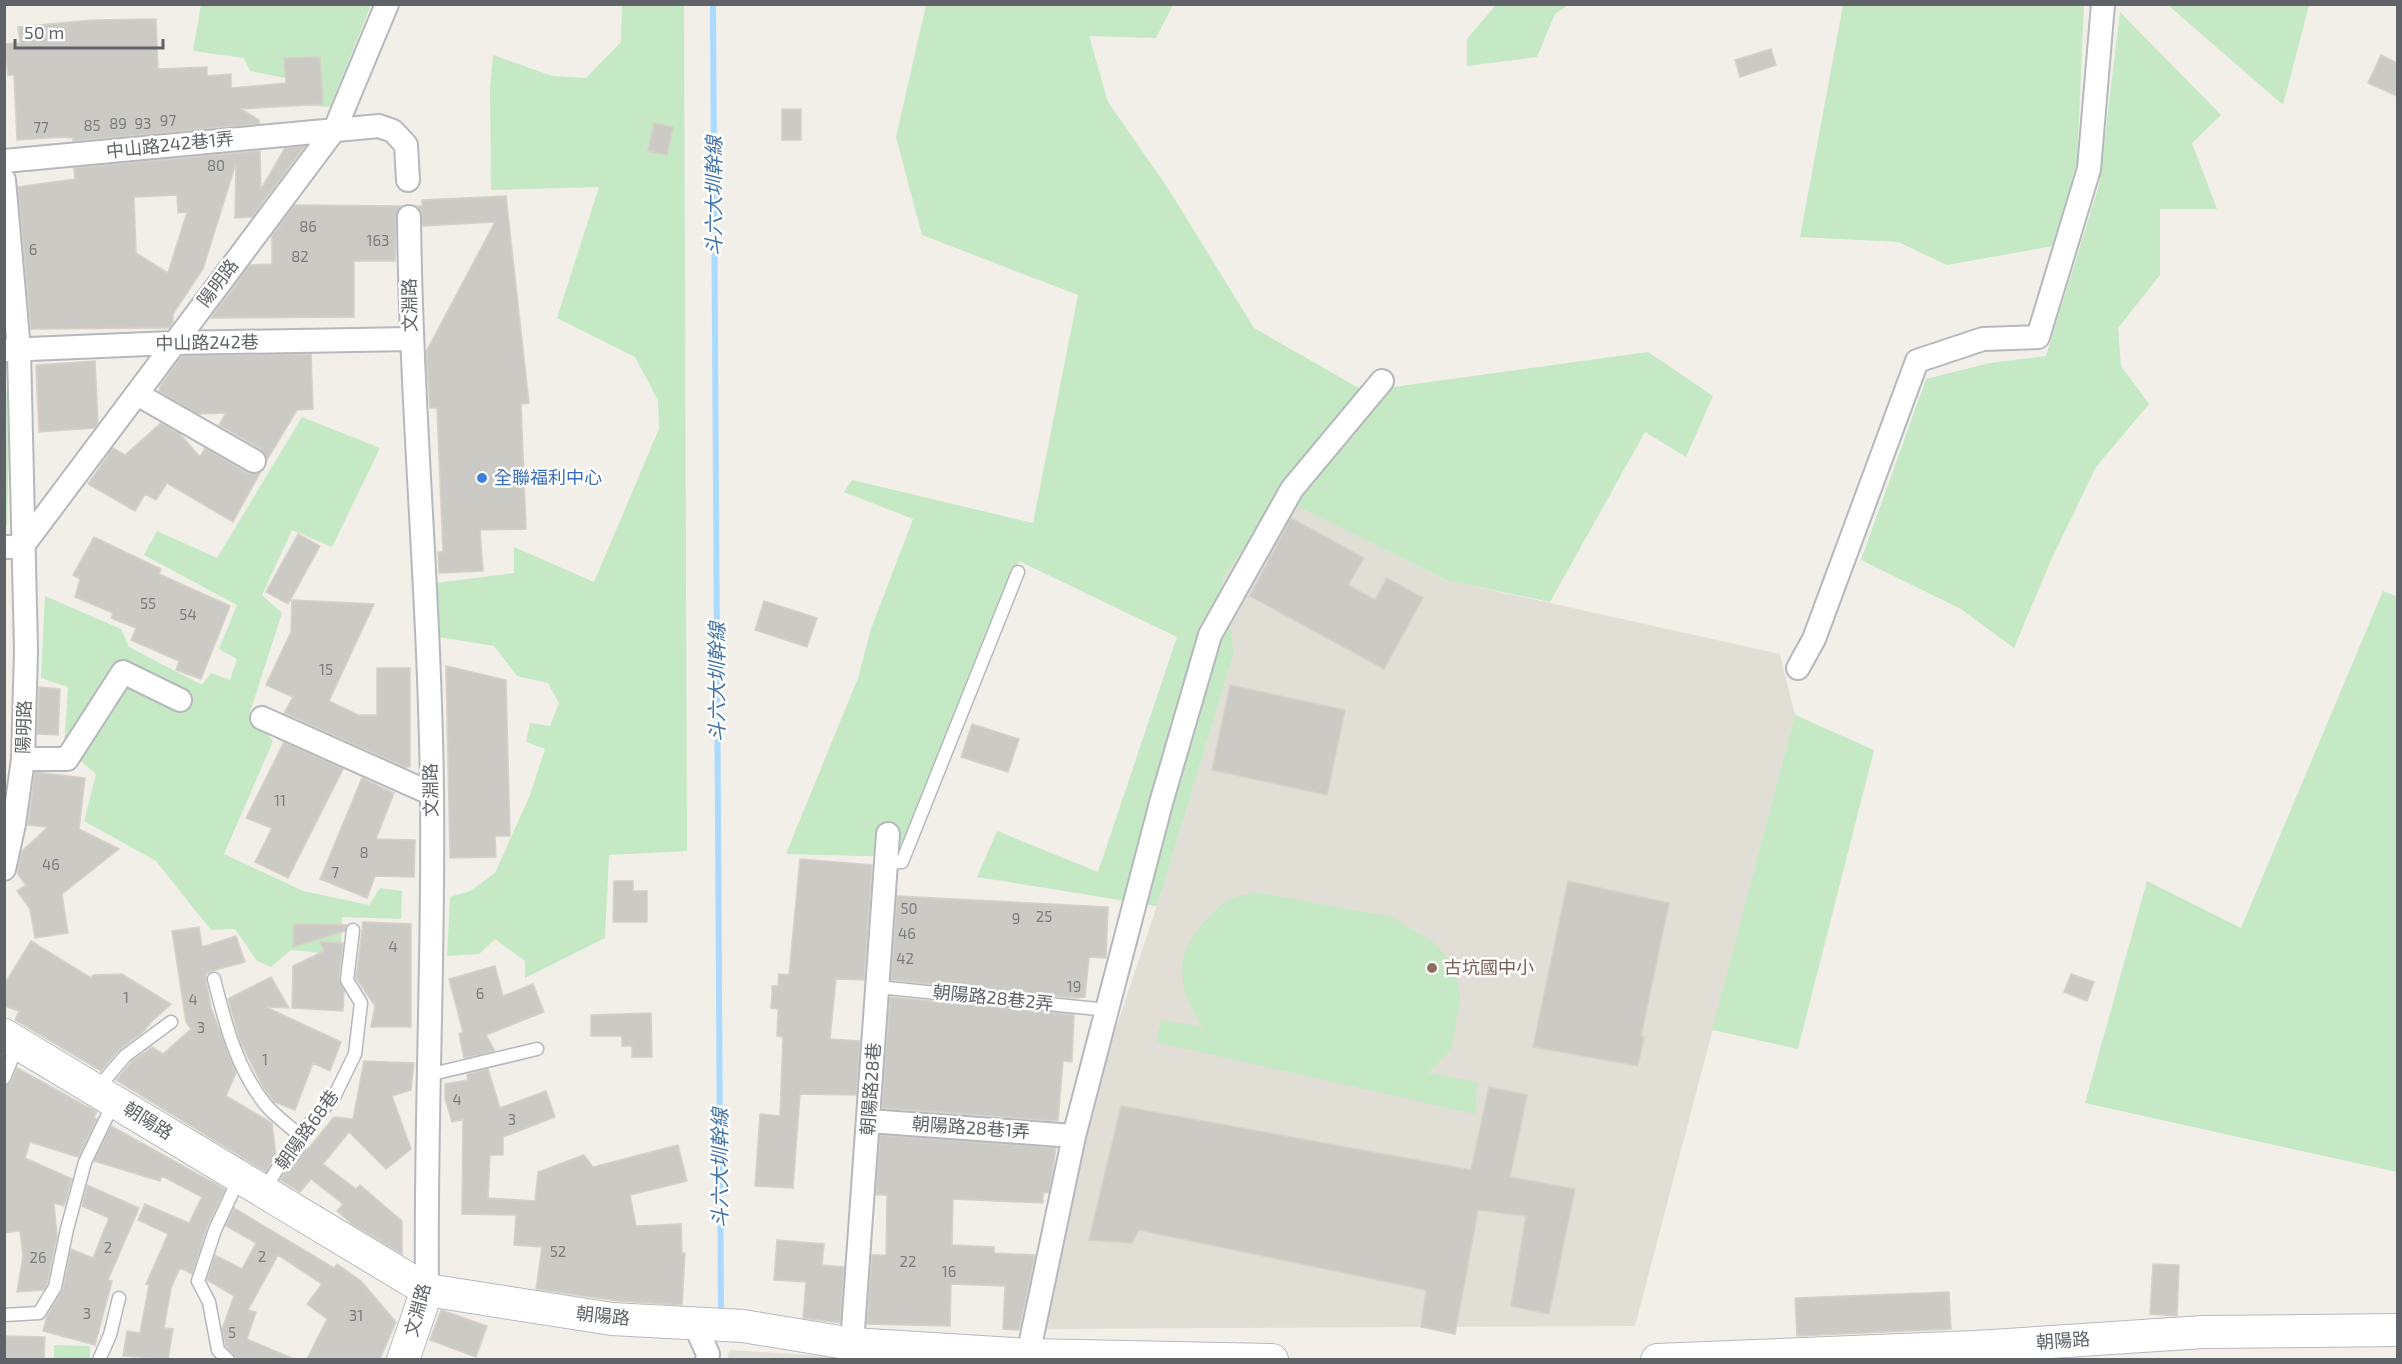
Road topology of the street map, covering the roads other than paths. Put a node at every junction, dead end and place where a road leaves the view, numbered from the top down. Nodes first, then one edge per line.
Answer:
1 (387, 4) edge
2 (2103, 4) edge
3 (335, 129) junction
4 (4, 162) edge
5 (4, 180) edge
6 (408, 180) dead end
7 (409, 217) dead end
8 (411, 339) junction
9 (172, 343) junction
10 (12, 350) edge
11 (1382, 381) dead end
12 (137, 394) junction
13 (254, 461) dead end
14 (13, 547) edge
15 (1018, 572) dead end
16 (1798, 668) dead end
17 (180, 700) dead end
18 (262, 718) dead end
19 (23, 759) junction
20 (432, 794) junction
21 (888, 834) dead end
22 (886, 863) junction
23 (4, 869) edge
24 (353, 930) dead end
25 (214, 980) dead end
26 (877, 987) junction
27 (1108, 1010) junction
28 (171, 1022) dead end
29 (12, 1039) edge
30 (537, 1049) dead end
31 (428, 1075) junction
32 (4, 1078) edge
33 (105, 1095) junction
34 (869, 1121) junction
35 (299, 1135) junction
36 (1074, 1136) junction
37 (251, 1185) junction
38 (427, 1290) junction
39 (119, 1298) dead end
40 (4, 1315) edge
41 (695, 1325) junction
42 (2397, 1330) edge
43 (852, 1344) junction
44 (2040, 1351) edge
45 (1028, 1355) junction
46 (99, 1359) edge
47 (228, 1359) edge
48 (403, 1359) edge
49 (707, 1359) edge
50 (1272, 1359) edge
51 (1657, 1359) edge

1 - 3 street, 陽明路
2 - 16 street
3 - 4 street, 中山路242巷1弄
3 - 6 street, 中山路242巷1弄
3 - 9 street, 陽明路
5 - 10 street, 陽明路
7 - 8 street, 文淵路
8 - 9 street, 中山路242巷
8 - 20 street, 文淵路
9 - 10 street, 中山路242巷
9 - 12 street, 陽明路
10 - 14 street, 陽明路
11 - 27 street
12 - 13 street
12 - 14 street, 陽明路
14 - 19 street, 陽明路
15 - 22 lane
17 - 19 street
18 - 20 street
19 - 23 street, 陽明路
20 - 31 street, 文淵路
21 - 22 street, 朝陽路28巷
22 - 26 street, 朝陽路28巷
24 - 35 lane, 朝陽路68巷
25 - 35 lane
26 - 27 lane, 朝陽路28巷2弄
26 - 34 street, 朝陽路28巷
27 - 36 street
28 - 33 lane
29 - 32 lane
29 - 33 main road, 朝陽路
30 - 31 lane
31 - 38 street, 文淵路
33 - 37 main road, 朝陽路
33 - 40 lane
34 - 36 street, 朝陽路28巷1弄
34 - 43 street, 朝陽路28巷
35 - 37 lane, 朝陽路68巷
36 - 45 street
37 - 38 main road, 朝陽路
37 - 47 lane, 朝陽路68巷
38 - 41 main road, 朝陽路
38 - 48 main road, 文淵路
39 - 46 lane
41 - 43 main road, 朝陽路
41 - 49 street
42 - 44 main road, 朝陽路
43 - 45 main road, 朝陽路
44 - 51 main road, 朝陽路
45 - 50 main road, 朝陽路

